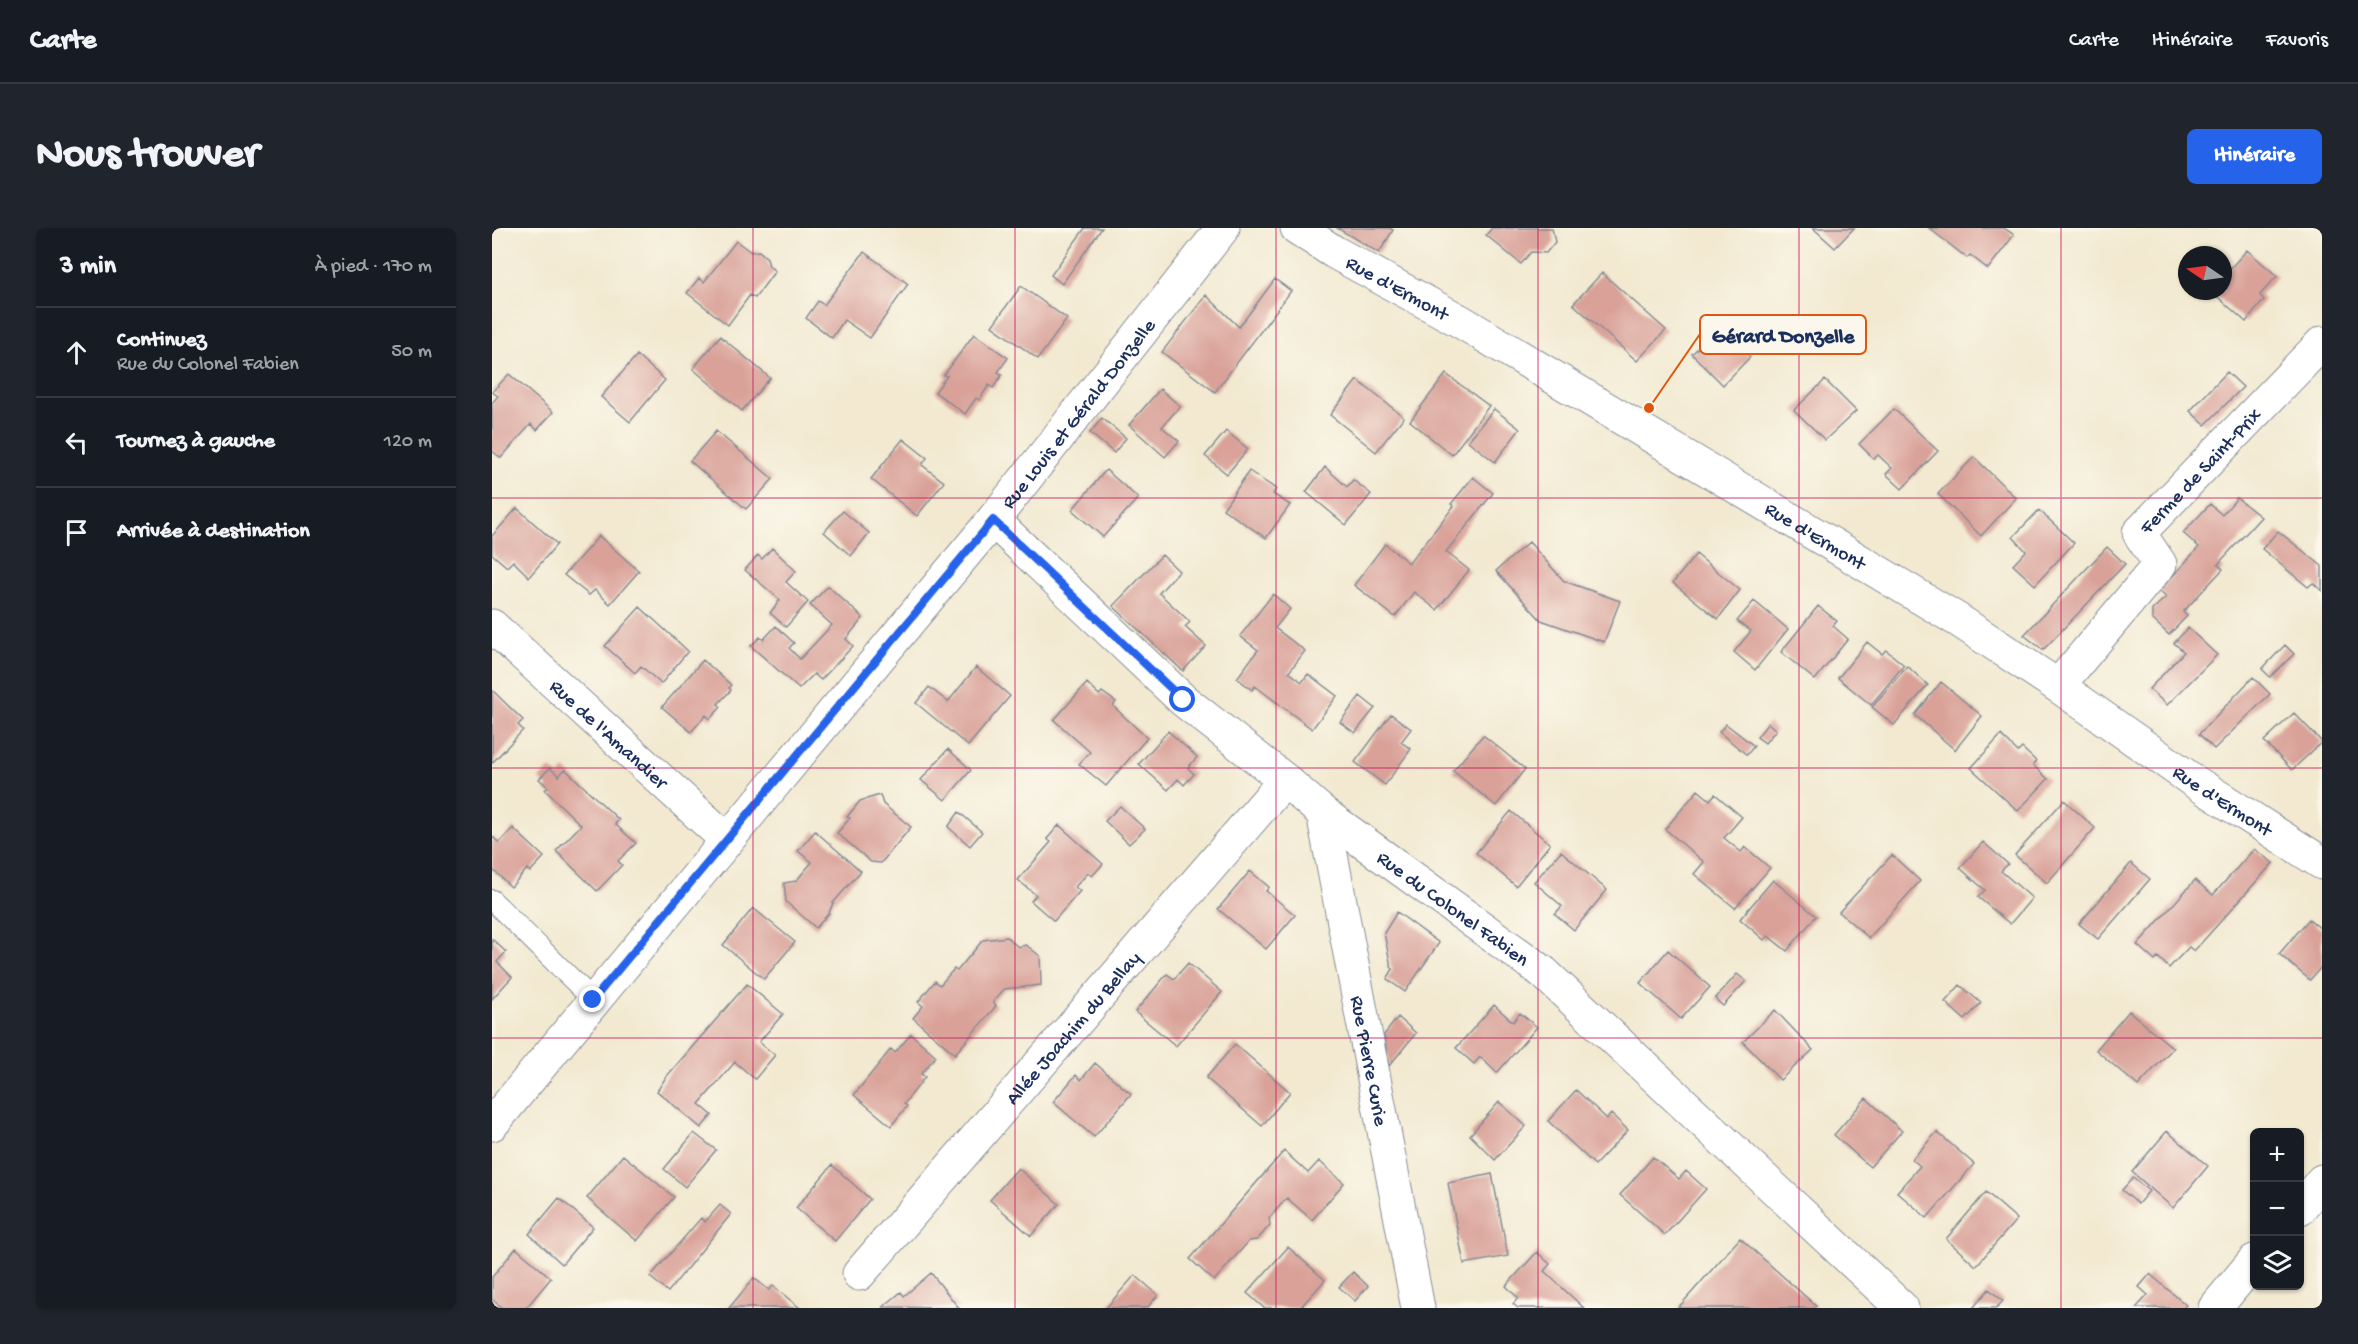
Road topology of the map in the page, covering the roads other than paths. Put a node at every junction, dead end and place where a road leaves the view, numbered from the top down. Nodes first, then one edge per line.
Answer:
1 (1223, 228) edge
2 (1297, 228) edge
3 (2322, 343) edge
4 (993, 520) junction
5 (492, 626) edge
6 (2058, 686) junction
7 (1285, 780) junction
8 (1323, 813) junction
9 (727, 840) junction
10 (2322, 862) edge
11 (492, 900) edge
12 (593, 1000) junction
13 (492, 1124) edge
14 (2322, 1181) edge
15 (2304, 1203) edge
16 (2250, 1267) edge
17 (859, 1274) dead end
18 (1418, 1308) edge
19 (1902, 1308) edge
20 (2216, 1308) edge

1 - 4 street, Rue Louis et Gérald Donzelle
2 - 6 street, Rue d'Ermont
3 - 6 street, Ferme de Saint-Prix
4 - 7 street, Rue du Colonel Fabien
4 - 9 street, Rue Louis et Gérald Donzelle
5 - 9 street, Rue de l'Amandier
6 - 10 street, Rue d'Ermont
7 - 8 street, Rue du Colonel Fabien
7 - 17 street, Allée Joachim du Bellay
8 - 18 street, Rue Pierre Curie
8 - 19 street, Rue du Colonel Fabien
9 - 12 street, Rue Louis et Gérald Donzelle
11 - 12 lane
12 - 13 street, Rue Louis et Gérald Donzelle
14 - 15 street
16 - 20 street

